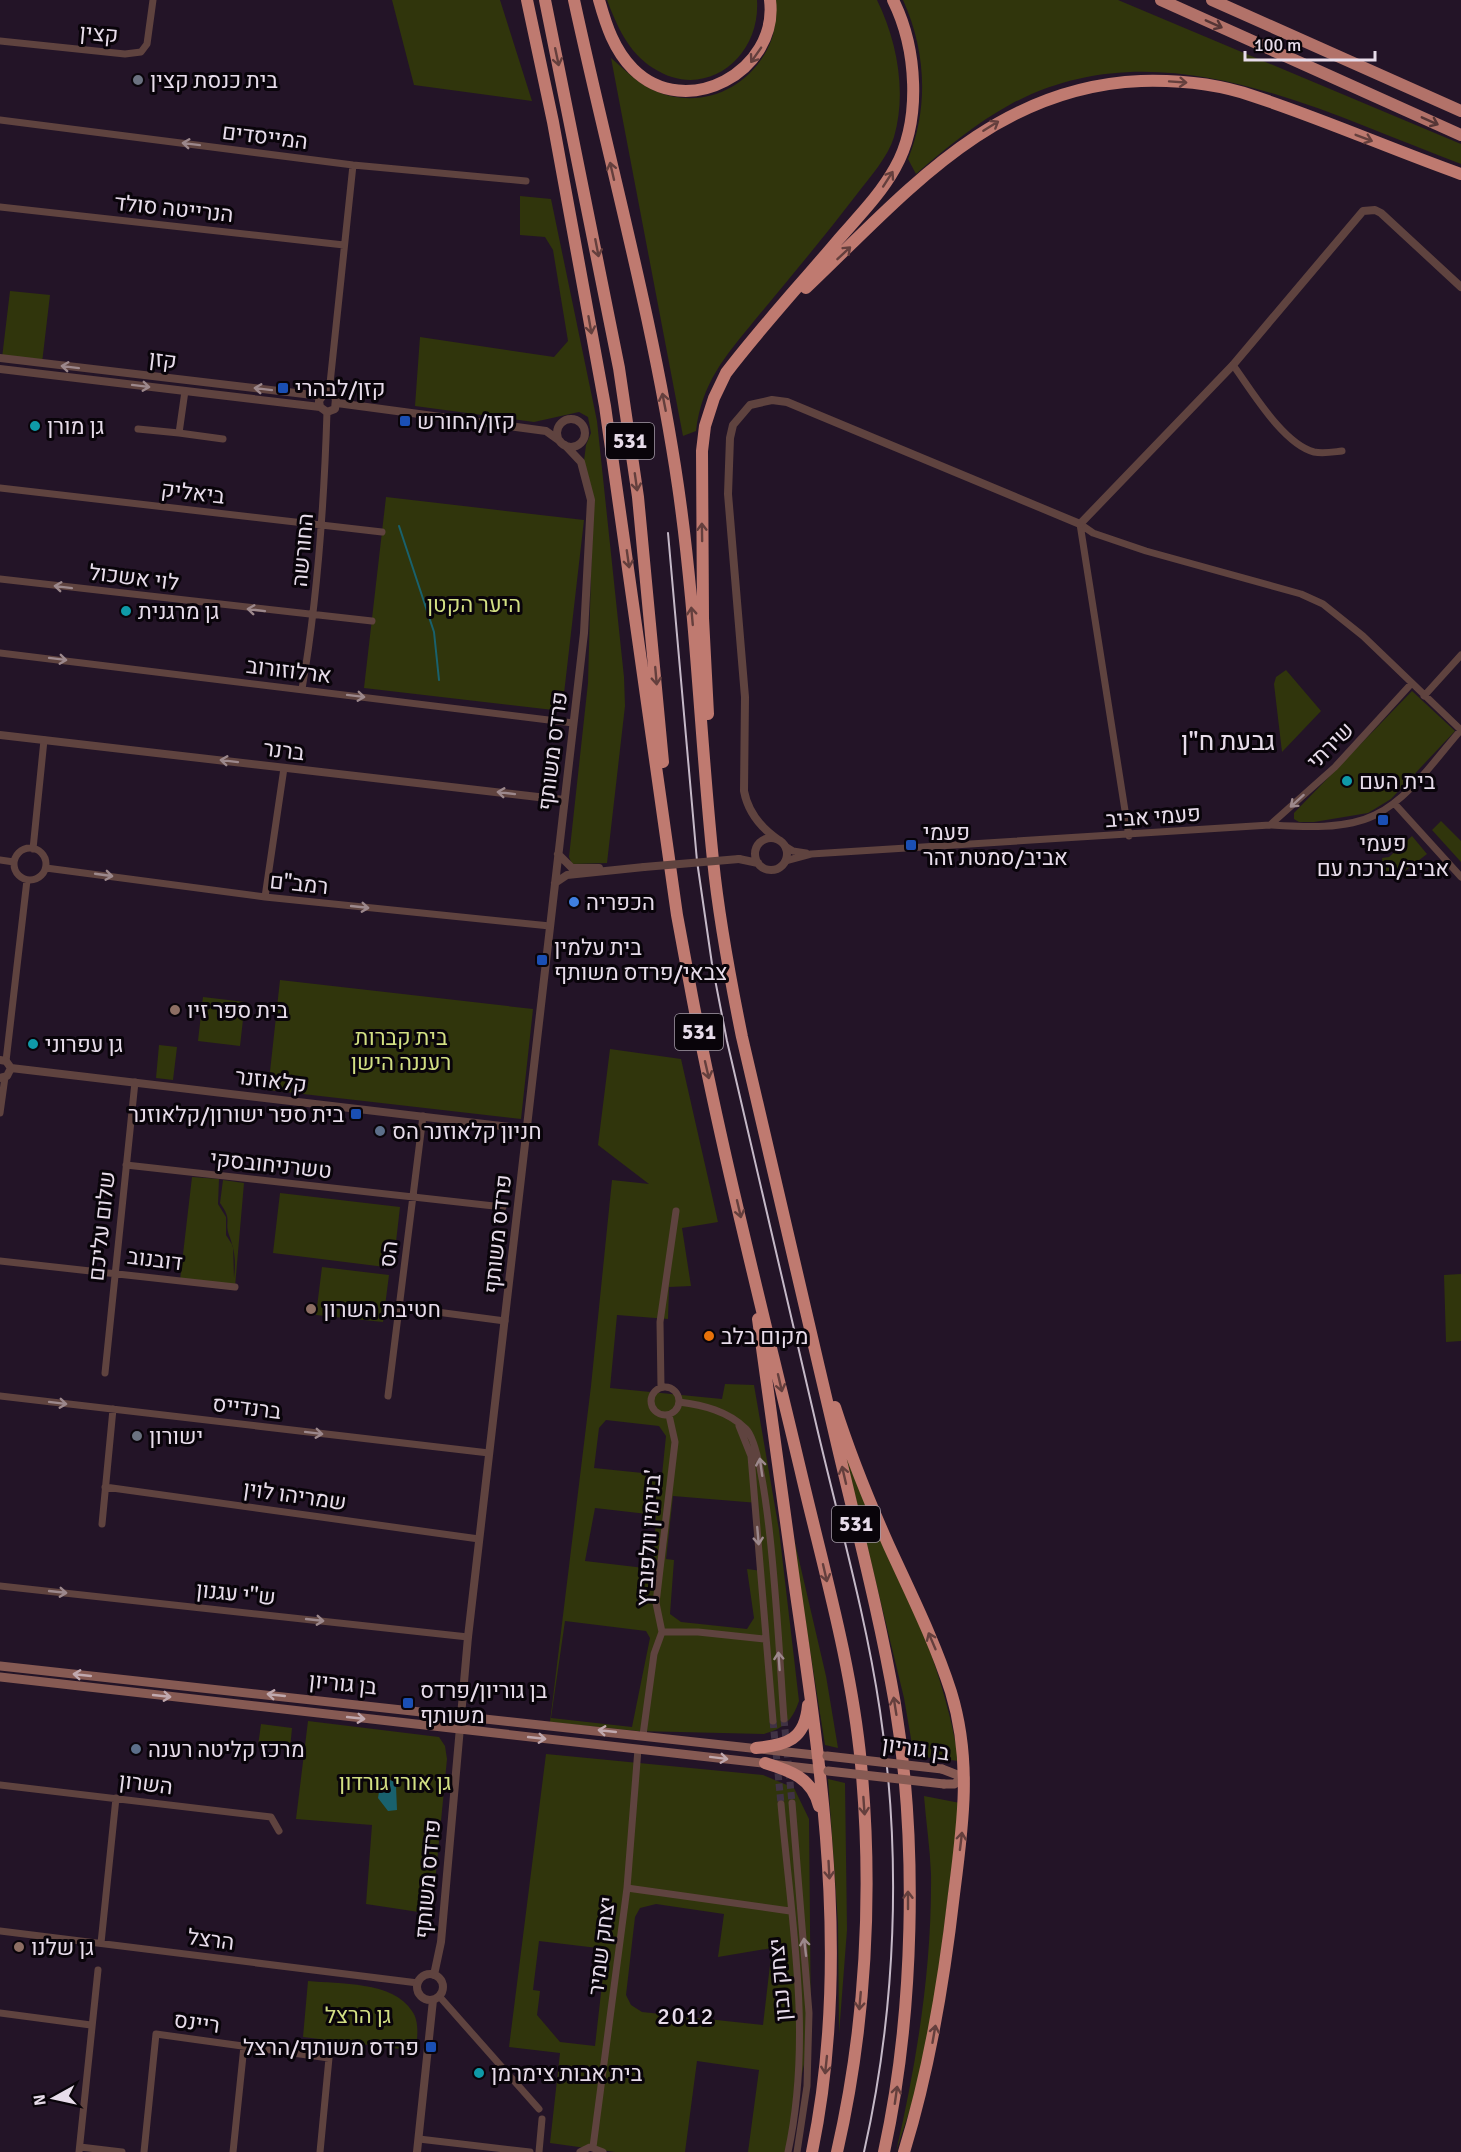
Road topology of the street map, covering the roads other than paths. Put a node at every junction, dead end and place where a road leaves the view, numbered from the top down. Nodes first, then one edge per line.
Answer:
1 (153, 0) edge
2 (520, 0) edge
3 (527, 0) edge
4 (545, 0) edge
5 (574, 0) edge
6 (599, 0) edge
7 (770, 0) edge
8 (893, 0) edge
9 (1161, 0) edge
10 (1212, 0) edge
11 (0, 41) edge
12 (1461, 111) edge
13 (0, 120) edge
14 (554, 122) junction
15 (1461, 135) edge
16 (353, 165) junction
17 (1461, 174) edge
18 (526, 181) dead end
19 (0, 207) edge
20 (344, 245) junction
21 (1461, 286) edge
22 (755, 336) junction
23 (0, 358) edge
24 (1233, 365) junction
25 (0, 369) edge
26 (185, 391) junction
27 (325, 395) junction
28 (337, 403) junction
29 (323, 410) junction
30 (560, 425) junction
31 (138, 429) dead end
32 (546, 432) junction
33 (179, 433) junction
34 (223, 439) dead end
35 (582, 442) junction
36 (562, 443) junction
37 (1342, 451) dead end
38 (581, 462) junction
39 (0, 488) edge
40 (1080, 524) junction
41 (323, 525) junction
42 (382, 532) dead end
43 (0, 579) edge
44 (315, 616) junction
45 (372, 621) dead end
46 (0, 653) edge
47 (1461, 656) edge
48 (1411, 684) junction
49 (302, 689) junction
50 (1424, 696) junction
51 (573, 723) junction
52 (1461, 730) edge
53 (0, 735) edge
54 (44, 740) junction
55 (284, 768) junction
56 (564, 800) junction
57 (1394, 803) junction
58 (756, 819) junction
59 (1270, 825) junction
60 (1129, 836) junction
61 (782, 843) junction
62 (757, 846) junction
63 (33, 849) junction
64 (558, 854) junction
65 (811, 854) junction
66 (739, 859) junction
67 (0, 860) edge
68 (785, 861) junction
69 (14, 862) junction
70 (758, 863) junction
71 (645, 867) junction
72 (46, 868) junction
73 (1461, 877) edge
74 (27, 880) junction
75 (555, 883) junction
76 (674, 889) junction
77 (266, 897) junction
78 (718, 905) junction
79 (550, 926) junction
80 (6, 1063) edge
81 (3, 1077) edge
82 (135, 1082) junction
83 (0, 1113) edge
84 (423, 1116) junction
85 (527, 1129) junction
86 (126, 1165) junction
87 (773, 1173) junction
88 (413, 1198) junction
89 (503, 1207) dead end
90 (676, 1211) dead end
91 (747, 1244) junction
92 (0, 1262) edge
93 (115, 1272) junction
94 (235, 1287) dead end
95 (399, 1306) junction
96 (505, 1321) junction
97 (105, 1373) dead end
98 (661, 1388) junction
99 (0, 1396) edge
100 (388, 1396) dead end
101 (679, 1402) junction
102 (113, 1409) junction
103 (669, 1415) junction
104 (732, 1420) junction
105 (489, 1453) junction
106 (105, 1487) junction
107 (102, 1524) dead end
108 (480, 1539) junction
109 (0, 1586) edge
110 (662, 1632) junction
111 (468, 1637) junction
112 (765, 1639) junction
113 (0, 1666) edge
114 (807, 1668) junction
115 (0, 1677) edge
116 (460, 1715) junction
117 (784, 1719) tunnel mouth
118 (773, 1721) tunnel mouth
119 (458, 1729) junction
120 (643, 1735) junction
121 (756, 1748) junction
122 (638, 1749) junction
123 (823, 1756) junction
124 (765, 1763) junction
125 (824, 1771) junction
126 (965, 1778) junction
127 (0, 1785) edge
128 (116, 1798) junction
129 (792, 1803) tunnel mouth
130 (781, 1804) tunnel mouth
131 (279, 1831) dead end
132 (828, 1849) junction
133 (627, 1888) junction
134 (790, 1911) junction
135 (0, 1931) edge
136 (101, 1943) junction
137 (98, 1970) dead end
138 (434, 1975) junction
139 (418, 1983) junction
140 (436, 1998) junction
141 (0, 2013) edge
142 (91, 2025) junction
143 (244, 2046) junction
144 (539, 2109) dead end
145 (542, 2119) dead end
146 (419, 2139) junction
147 (593, 2147) junction
148 (80, 2150) edge
149 (122, 2152) edge
150 (144, 2152) edge
151 (233, 2152) edge
152 (320, 2152) edge
153 (417, 2152) edge
154 (530, 2152) edge
155 (539, 2152) edge
156 (580, 2152) edge
157 (603, 2152) edge
158 (788, 2152) edge
159 (797, 2152) edge
160 (812, 2152) edge
161 (837, 2152) edge
162 (884, 2152) edge
163 (904, 2152) edge

1 - 11 street, קצין
2 - 14 highway
3 - 14 highway
4 -> 76 highway, 531
78 -> 5 highway, 531
7 -> 6 highway
22 -> 8 highway
9 -> 15 highway
10 - 12 highway
16 -> 13 street, המייסדים
14 -> 76 highway
16 - 18 street, המייסדים
16 - 20 street
22 -> 17 highway
19 - 20 street, הנרייטה סולד
20 - 27 street
21 - 24 street
78 -> 22 highway
27 -> 23 street, קזן
24 - 37 street
24 - 40 street
25 -> 26 street, קזן
26 - 29 street, קזן
26 - 33 street
27 - 28 street
27 - 29 street
28 - 29 street
28 - 32 street
29 - 41 street, החורשה
30 - 32 street
30 - 35 street
30 - 36 street
31 - 33 street
32 - 36 street
33 - 34 street
35 - 36 street
35 - 38 street, פרדס משותף
36 - 38 street, פרדס משותף
38 - 51 street, פרדס משותף
39 - 41 street, ביאליק
40 - 48 street
40 - 58 street
40 - 60 street
41 - 42 street, ביאליק
41 - 44 street, החורשה
44 -> 43 street, לוי אשכול
44 - 45 street, לוי אשכול
44 - 49 street, החורשה
46 -> 49 street, ארלוזורוב
47 - 50 street
48 - 50 street
48 -> 59 street, שירתי
49 -> 51 street, ארלוזורוב
50 - 52 street
51 - 56 street, פרדס משותף
52 - 57 street, פעמי אביב
53 - 54 street, ברנר
55 -> 54 street, ברנר
54 - 63 street
56 -> 55 street, ברנר
55 - 77 street
56 - 64 street, פרדס משותף
57 - 59 street, פעמי אביב
57 - 73 street
58 - 61 street
58 - 62 street
59 - 60 street, פעמי אביב
60 - 65 street, פעמי אביב
61 - 62 street
61 - 65 street, פעמי אביב
61 - 68 street
62 - 66 street
62 - 70 street
63 - 69 street
63 - 72 street
64 - 71 street
64 - 75 street, פרדס משותף
65 - 68 street, פעמי אביב
66 - 70 street
66 - 71 street, bridge
67 - 69 street
68 - 70 street
69 - 74 street
71 - 75 street
72 - 74 street
72 -> 77 street, רמב"ם
74 - 80 street
75 - 79 street, פרדס משותף
76 -> 91 highway, 531
77 -> 79 street, רמב"ם
78 - 87 highway, 531
79 - 85 street, פרדס משותף
80 - 81 street
80 - 82 street, קלאוזנר
81 - 83 street
82 - 84 street, קלאוזנר
82 - 86 street, שלום עליכם
84 - 85 street, קלאוזנר
84 - 88 street, הס
85 - 96 street, פרדס משותף
86 - 88 street, טשרניחובסקי
86 - 93 street, שלום עליכם
126 -> 87 highway
162 -> 87 highway, 531
88 - 89 street, טשרניחובסקי
88 - 95 street, הס
90 - 98 street
91 - 114 highway
91 -> 161 highway, 531
92 - 93 street, דובנוב
93 - 94 street, דובנוב
93 - 97 street, שלום עליכם
95 - 96 street
95 - 100 street, הס
96 - 105 street, פרדס משותף
98 - 101 street
98 - 103 street
99 -> 102 street, ברנדייס
101 - 103 street
101 - 104 street
102 -> 105 street, ברנדייס
102 - 106 street
103 - 110 street, בנימין וולפוביץ'
104 -> 112 street
117 -> 104 street
105 - 108 street, פרדס משותף
106 - 107 street
106 - 108 street, שמריהו לוין
108 - 111 street, פרדס משותף
109 -> 111 street, ש''י עגנון
110 - 112 street
110 - 120 street, בנימין וולפוביץ'
111 - 116 street, פרדס משותף
112 - 118 street
116 -> 113 main road, בן גוריון
114 - 121 highway
114 - 123 highway
115 -> 119 main road, בן גוריון
116 - 119 street, פרדס משותף
120 -> 116 main road, בן גוריון
119 -> 122 main road, בן גוריון
119 - 138 street, פרדס משותף
120 - 121 main road, בן גוריון
121 - 123 main road, בן גוריון
122 -> 124 main road, בן גוריון
122 - 133 street, יצחק שמיר
123 - 125 highway
123 - 126 main road, בן גוריון, bridge
124 - 125 main road, בן גוריון
124 - 132 highway
125 - 126 main road, בן גוריון, bridge
125 - 132 highway
163 -> 126 highway
127 - 128 street, השרון
128 - 131 street, השרון
128 - 136 street
159 -> 129 street
130 - 134 street, יצחק נבון
132 -> 160 highway
133 - 134 street
133 - 147 street, יצחק שמיר
134 - 158 street, יצחק נבון
135 - 136 street, הרצל
136 - 139 street, הרצל
137 - 142 street
138 - 139 street
138 - 140 street
139 - 140 street
140 - 144 street
140 - 146 street
141 - 142 street
142 - 148 street
143 - 150 street, ריינס
143 - 151 street
143 - 152 street, ריינס
145 - 155 street
146 - 153 street
146 - 154 street
147 - 156 street
147 - 157 street
148 - 149 street

